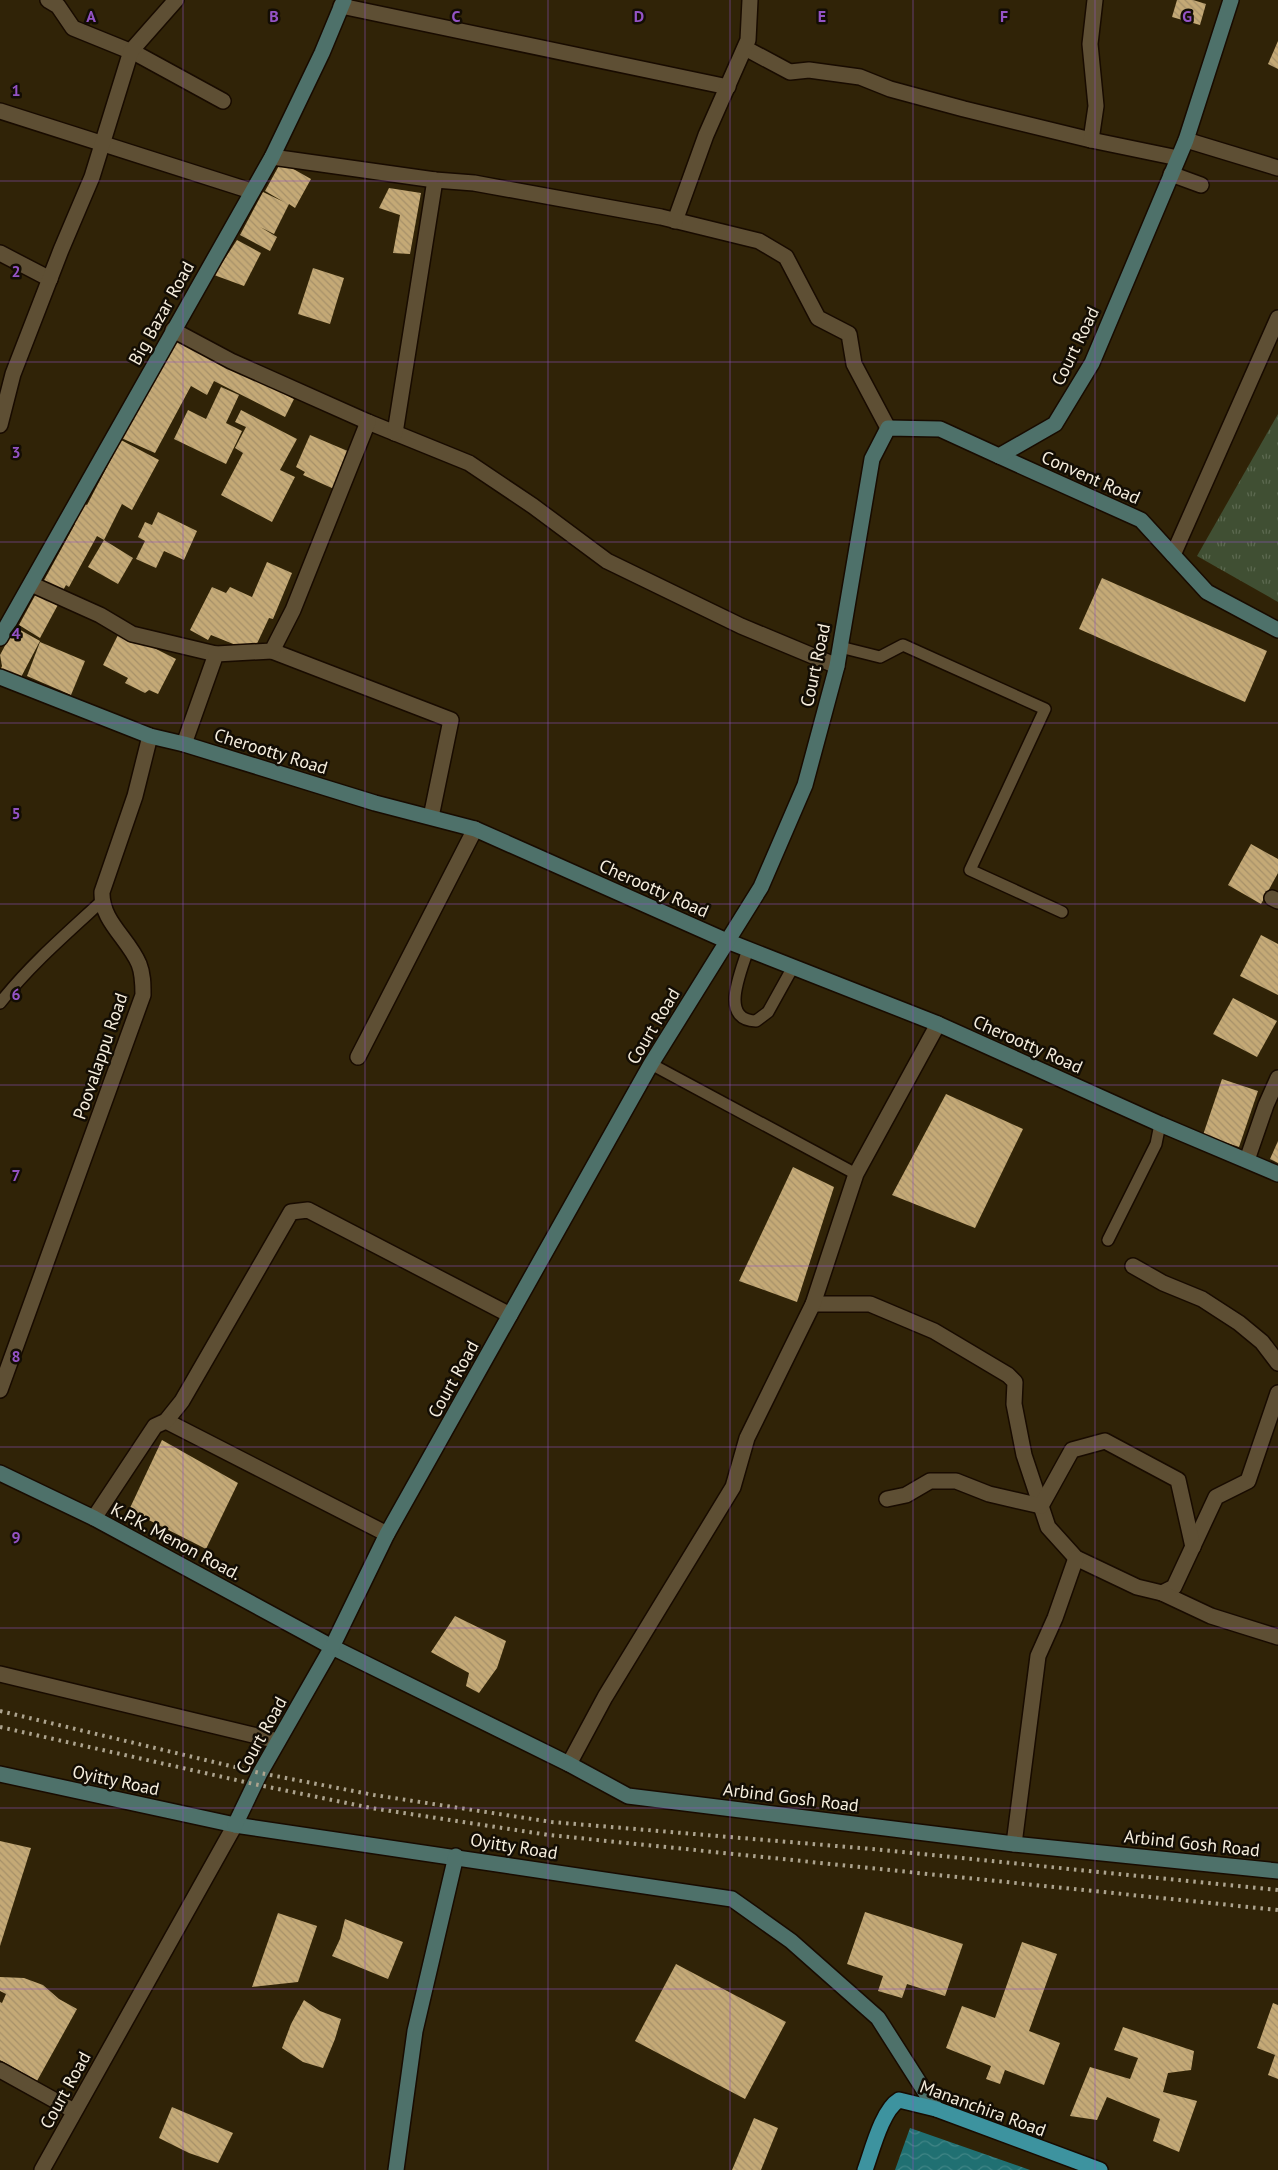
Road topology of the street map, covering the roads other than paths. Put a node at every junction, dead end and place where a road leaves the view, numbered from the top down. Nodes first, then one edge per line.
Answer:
1 (48, 0) edge
2 (176, 0) edge
3 (750, 0) edge
4 (1095, 0) edge
5 (1231, 0) edge
6 (343, 3) edge
7 (744, 48) junction
8 (131, 51) junction
9 (728, 87) junction
10 (223, 101) dead end
11 (0, 111) edge
12 (1091, 140) junction
13 (1186, 140) junction
14 (102, 143) junction
15 (272, 157) junction
16 (1178, 158) junction
17 (1278, 168) edge
18 (1171, 174) junction
19 (435, 180) junction
20 (1201, 185) dead end
21 (251, 191) junction
22 (675, 221) junction
23 (0, 253) edge
24 (50, 279) junction
25 (1278, 318) edge
26 (173, 330) junction
27 (368, 422) junction
28 (0, 425) edge
29 (888, 428) junction
30 (395, 433) junction
31 (999, 456) junction
32 (1173, 555) junction
33 (31, 584) junction
34 (1278, 630) edge
35 (0, 638) edge
36 (840, 647) junction
37 (272, 651) junction
38 (216, 654) junction
39 (837, 666) junction
40 (0, 676) edge
41 (150, 736) junction
42 (184, 744) junction
43 (431, 817) junction
44 (475, 829) junction
45 (102, 901) junction
46 (1062, 912) dead end
47 (727, 941) junction
48 (748, 949) junction
49 (793, 967) junction
50 (0, 1003) edge
51 (938, 1024) junction
52 (358, 1057) dead end
53 (651, 1064) junction
54 (1278, 1078) edge
55 (1160, 1124) junction
56 (1246, 1160) junction
57 (856, 1174) junction
58 (1278, 1174) edge
59 (1108, 1240) dead end
60 (1133, 1266) dead end
61 (813, 1304) junction
62 (510, 1315) junction
63 (1278, 1364) edge
64 (0, 1390) edge
65 (1278, 1393) edge
66 (166, 1421) junction
67 (0, 1473) edge
68 (887, 1499) dead end
69 (1041, 1506) junction
70 (94, 1518) junction
71 (387, 1534) junction
72 (1193, 1546) junction
73 (1076, 1558) junction
74 (1162, 1593) junction
75 (1278, 1637) edge
76 (332, 1647) junction
77 (0, 1674) edge
78 (278, 1741) junction
79 (569, 1764) junction
80 (0, 1774) edge
81 (235, 1825) junction
82 (1014, 1844) junction
83 (456, 1856) junction
84 (1278, 1871) edge
85 (0, 2070) edge
86 (936, 2109) junction
87 (74, 2111) junction
88 (42, 2170) edge
89 (396, 2170) edge
90 (865, 2170) edge
91 (1100, 2170) edge

1 - 8 street
2 - 8 street
3 - 7 street
4 - 12 street
5 - 13 main road, Court Road
6 - 9 street
6 - 15 main road, Big Bazar Road
7 - 9 street
7 - 12 street
8 - 10 street
8 - 14 street
9 - 22 street
11 - 14 street
12 - 16 street
13 - 16 main road, Court Road
13 - 17 street
14 - 21 street
14 - 24 street
15 - 19 street
15 - 21 main road, Big Bazar Road
16 - 18 main road, Court Road
18 - 20 street
18 - 31 main road, Court Road
19 - 22 street
19 - 30 street
21 - 26 main road, Big Bazar Road
22 - 29 street
23 - 24 street
24 - 28 street
25 - 32 street
26 - 27 street
26 - 33 main road, Big Bazar Road
27 - 30 street
27 - 37 street
29 - 31 main road
29 - 36 main road, Court Road
30 - 39 street
31 - 32 main road, Convent Road
32 - 34 main road, Convent Road
33 - 35 main road, Big Bazar Road
33 - 38 street
36 - 39 main road, Court Road
36 - 46 lane
37 - 38 street
37 - 43 street
38 - 42 street
39 - 47 main road, Court Road
40 - 41 main road, Cherootty Road
41 - 42 main road, Cherootty Road
41 - 45 street
42 - 43 main road, Cherootty Road
43 - 44 main road, Cherootty Road
44 - 47 main road, Cherootty Road
44 - 52 street
45 - 50 lane
45 - 64 street, Poovalappu Road
47 - 48 main road, Cherootty Road
47 - 53 main road, Court Road
48 - 49 main road, Cherootty Road
48 - 49 lane
49 - 51 main road, Cherootty Road
51 - 55 main road, Cherootty Road
51 - 57 street
53 - 57 lane
53 - 62 main road, Court Road
54 - 56 street
55 - 56 main road, Cherootty Road
55 - 59 lane
56 - 58 main road, Cherootty Road
57 - 61 street
60 - 63 street
61 - 69 street
61 - 79 street
62 - 66 street
62 - 71 main road, Court Road
65 - 72 street
66 - 70 street
66 - 71 street
67 - 70 main road, K.P.K. Menon Road.
68 - 69 street
69 - 72 street
69 - 73 street
70 - 76 main road, K.P.K. Menon Road.
71 - 76 main road, Court Road
72 - 74 street
73 - 74 street
73 - 82 street
74 - 75 street
76 - 78 main road, Court Road
76 - 79 main road, Arbind Gosh Road
77 - 78 street
78 - 81 main road, Court Road
79 - 82 main road, Arbind Gosh Road
80 - 81 main road, Oyitty Road
81 - 83 main road, Oyitty Road
81 - 87 street, Court Road
82 - 84 main road, Arbind Gosh Road
83 - 86 main road, Oyitty Road
83 - 89 main road
85 - 87 street
86 - 90 main road, Mananchira Road
86 - 91 main road, Mananchira Road
87 - 88 street, Court Road

